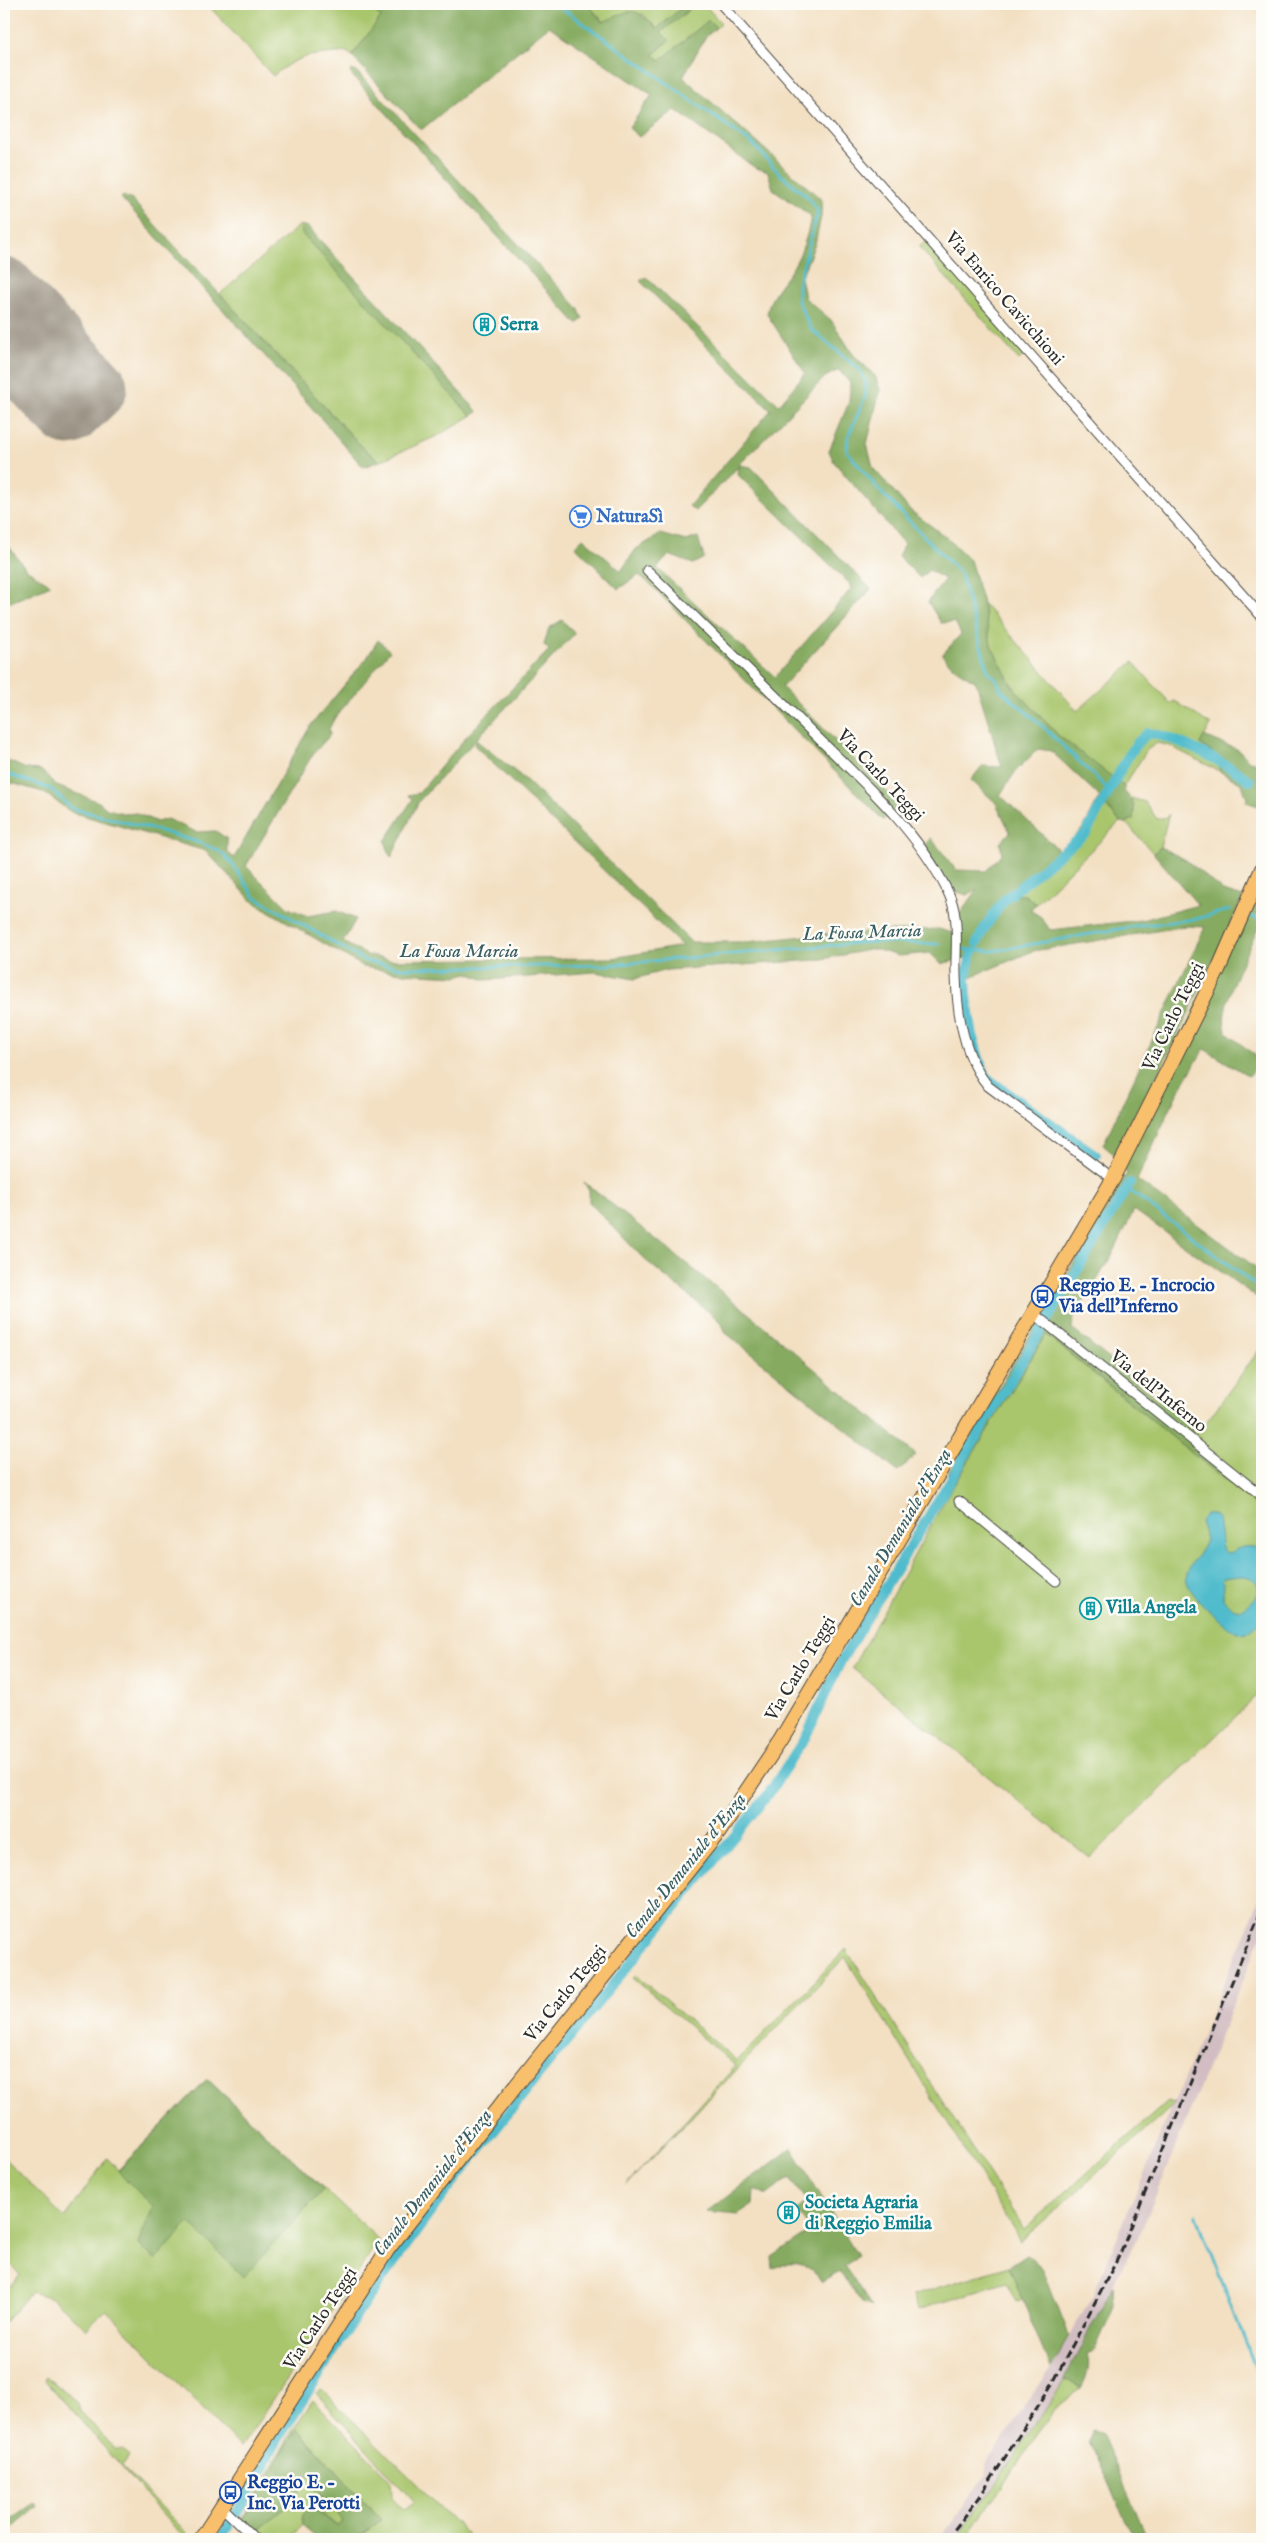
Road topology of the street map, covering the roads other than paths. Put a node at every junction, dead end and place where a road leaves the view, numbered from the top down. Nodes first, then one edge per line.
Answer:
1 (721, 4) edge
2 (647, 570) dead end
3 (1262, 617) edge
4 (1262, 869) edge
5 (1113, 1179) junction
6 (1037, 1316) junction
7 (1262, 1496) edge
8 (958, 1501) dead end
9 (1056, 1582) dead end
10 (226, 2512) junction
11 (201, 2539) edge
12 (255, 2539) edge

1 - 3 street, Via Enrico Cavicchioni
2 - 5 street, Via Carlo Teggi
4 - 5 main road, Via Carlo Teggi
5 - 6 main road, Via Carlo Teggi
6 - 7 street, Via dell'Inferno
6 - 10 main road, Via Carlo Teggi
8 - 9 street
10 - 11 main road, Via Carlo Teggi
10 - 12 street

